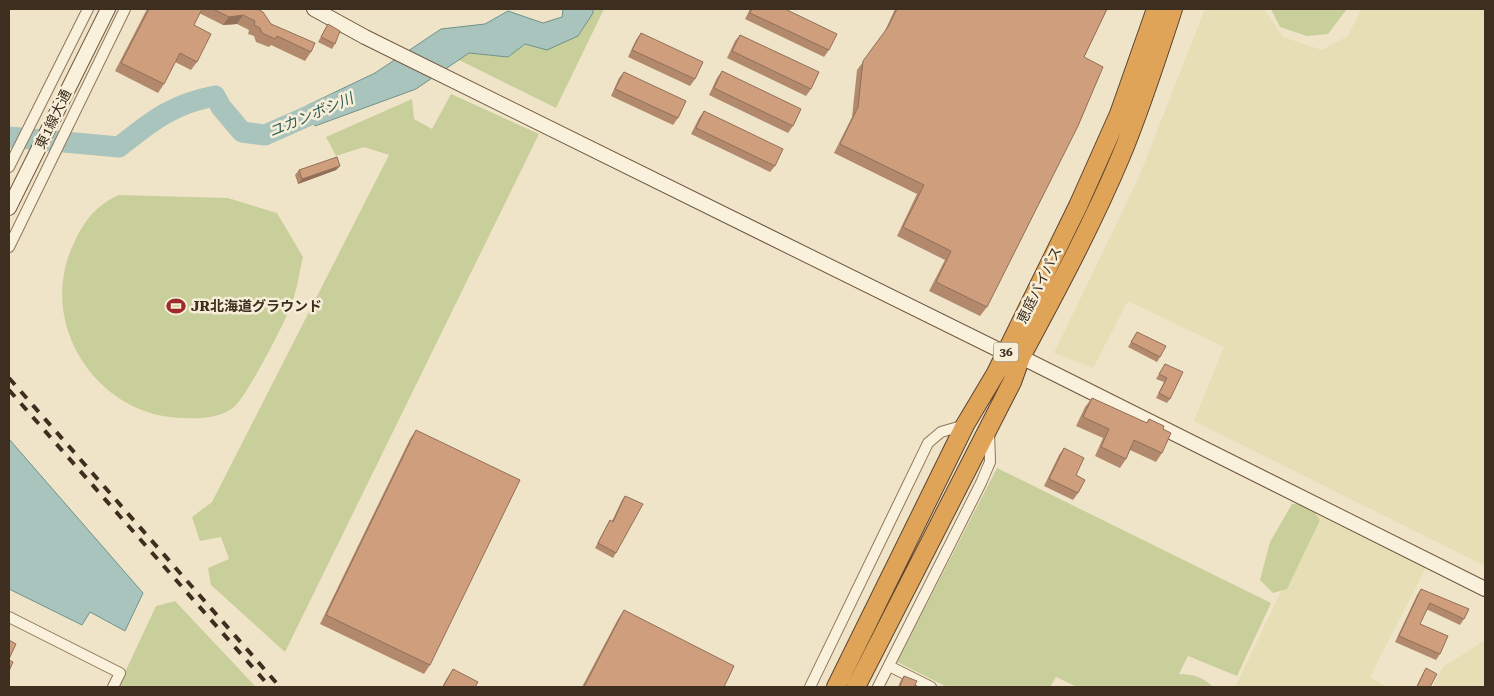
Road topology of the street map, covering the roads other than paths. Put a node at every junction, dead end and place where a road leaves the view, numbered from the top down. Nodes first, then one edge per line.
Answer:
1 (88, 9) edge
2 (108, 9) edge
3 (125, 9) edge
4 (314, 9) edge
5 (1156, 9) edge
6 (1173, 9) edge
7 (11, 163) edge
8 (9, 208) edge
9 (9, 247) edge
10 (1013, 355) junction
11 (965, 425) junction
12 (989, 425) junction
13 (1485, 589) edge
14 (9, 617) edge
15 (889, 666) junction
16 (113, 687) edge
17 (810, 687) edge
18 (836, 687) edge
19 (856, 687) edge
20 (878, 687) edge
21 (931, 687) edge

1 - 7 street
2 - 8 street, 東1線大通
3 - 9 street
4 - 10 street
5 - 10 highway, 恵庭バイパス / 36
6 - 10 highway, 恵庭バイパス / 36
10 - 11 highway, 恵庭バイパス / 36
10 - 12 highway, 恵庭バイパス / 36
10 - 13 street
11 - 17 street
11 - 18 highway, 恵庭バイパス / 36
12 - 15 street
12 - 19 highway, 恵庭バイパス / 36
14 - 16 street
15 - 20 street
15 - 21 street

